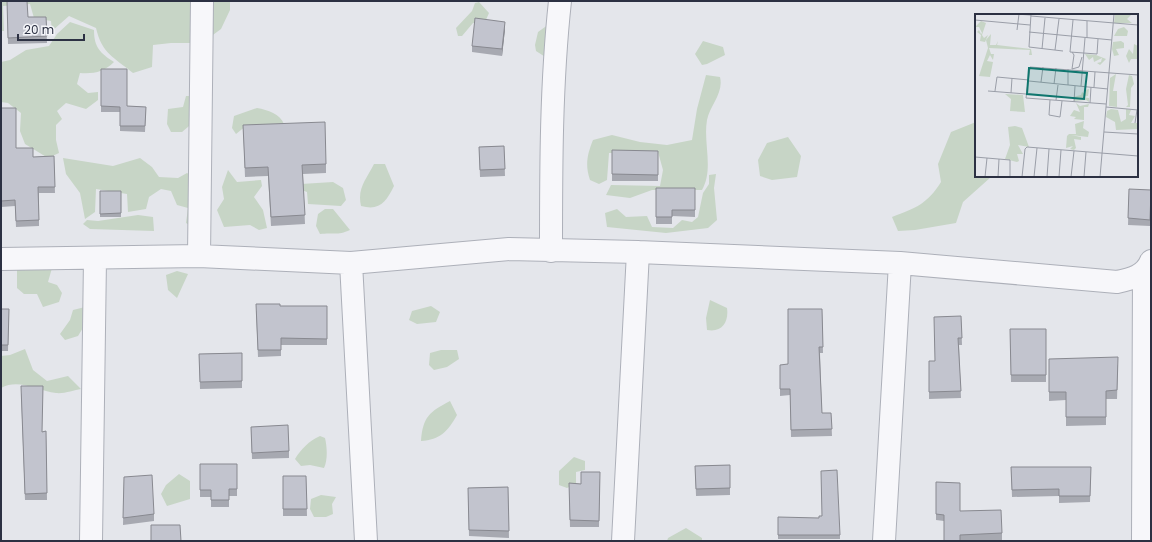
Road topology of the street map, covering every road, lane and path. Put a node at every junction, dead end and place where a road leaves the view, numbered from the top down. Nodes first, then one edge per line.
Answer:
1 (202, 1) edge
2 (560, 1) edge
3 (551, 251) junction
4 (638, 252) junction
5 (199, 256) junction
6 (1, 259) edge
7 (95, 259) junction
8 (352, 263) junction
9 (900, 263) junction
10 (1148, 267) edge
11 (1148, 300) edge
12 (91, 541) edge
13 (366, 541) edge
14 (623, 541) edge
15 (884, 541) edge
16 (1143, 541) edge

1 - 5 street
2 - 3 street
3 - 4 street
3 - 8 street
4 - 9 street
4 - 14 street
5 - 7 street
5 - 8 street
6 - 7 street
7 - 12 street
8 - 13 street
9 - 10 street
9 - 15 street
10 - 11 street
11 - 16 street

